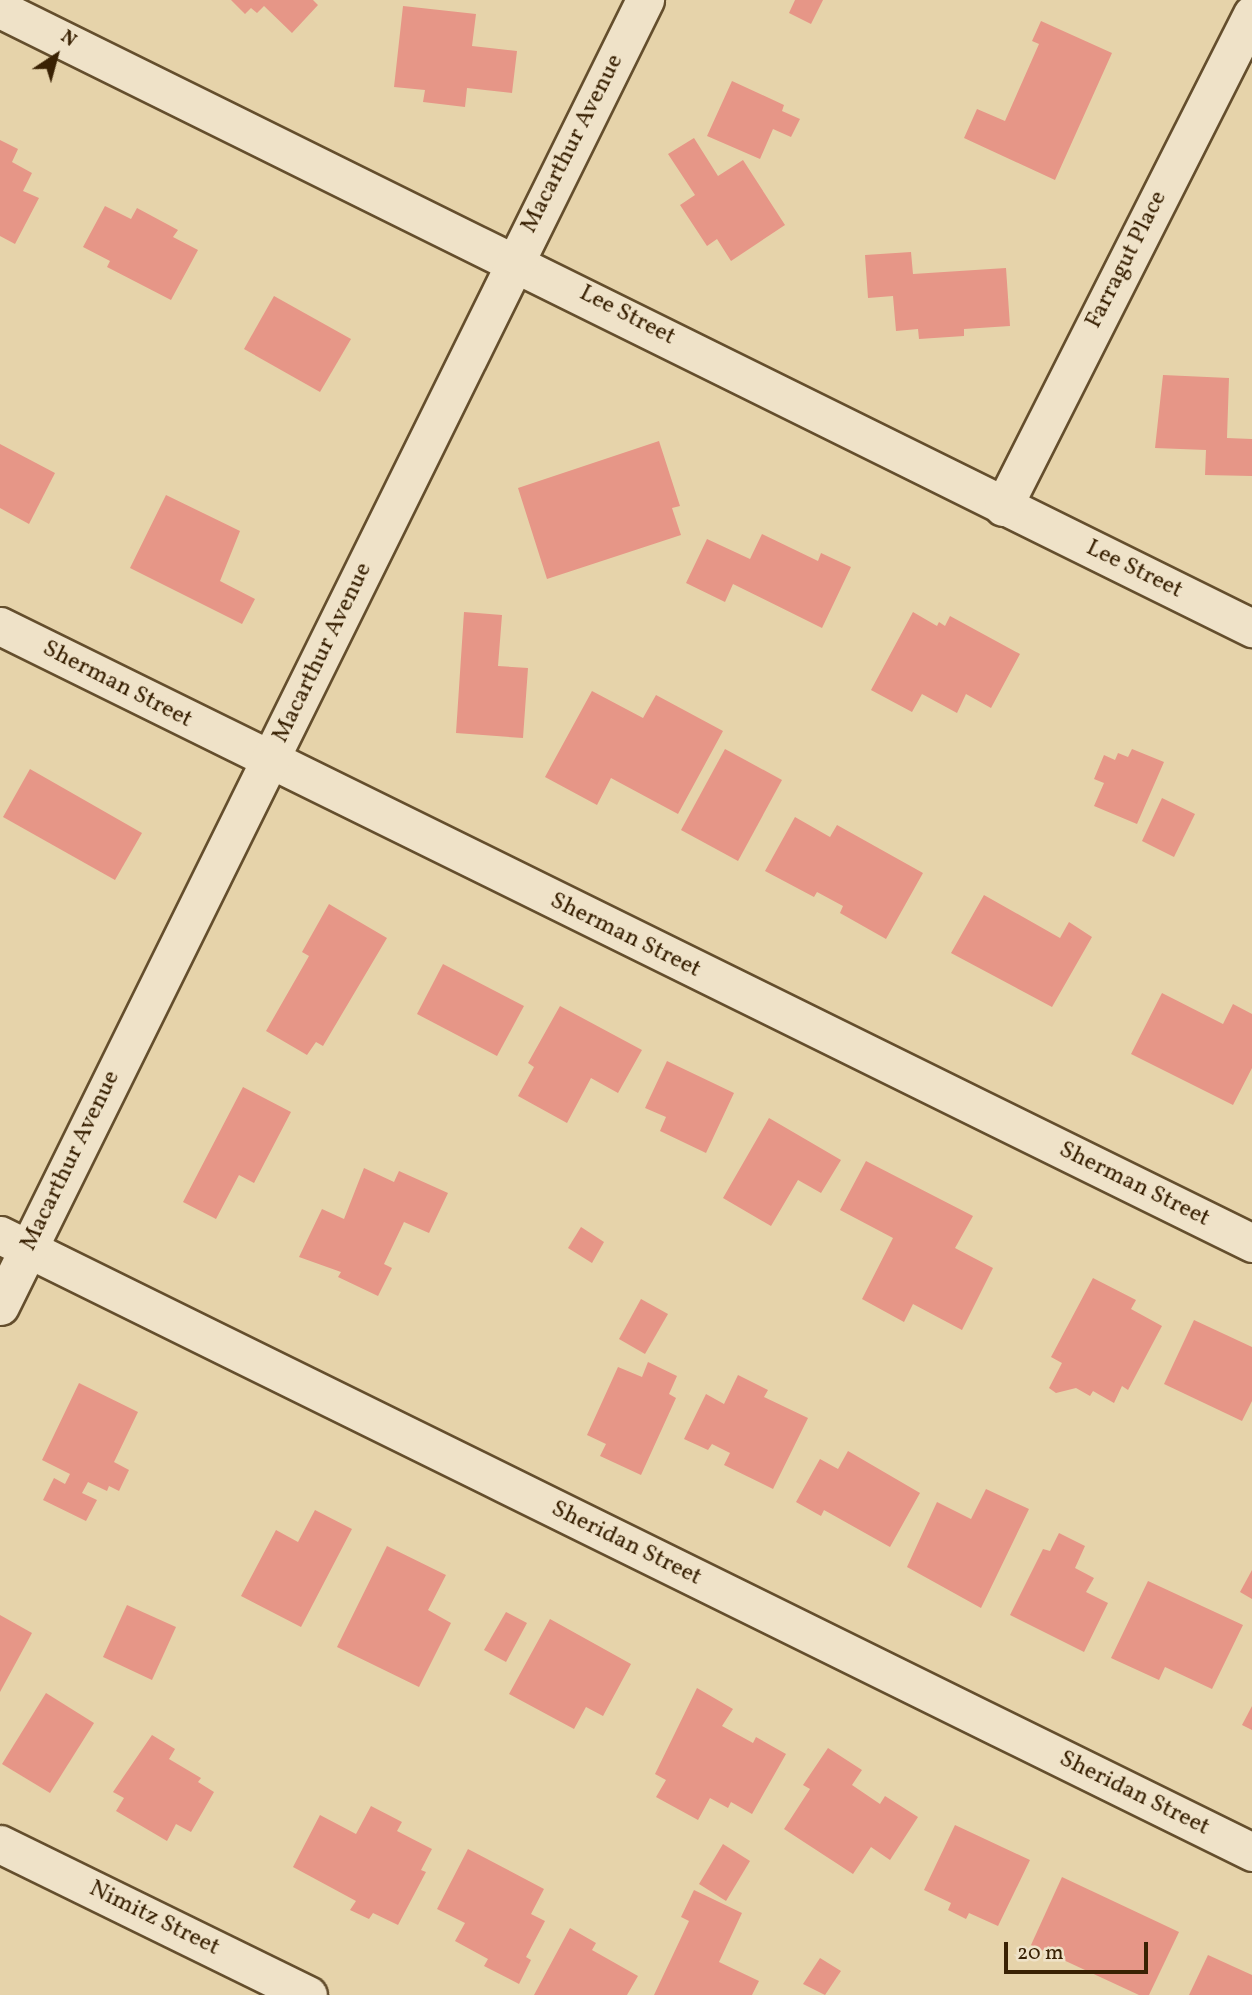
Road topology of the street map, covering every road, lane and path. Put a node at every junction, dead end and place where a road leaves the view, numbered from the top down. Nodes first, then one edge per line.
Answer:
1 (645, 0) edge
2 (22, 11) edge
3 (1252, 14) edge
4 (515, 261) junction
5 (1003, 507) junction
6 (0, 626) edge
7 (1252, 628) edge
8 (270, 762) junction
9 (14, 1241) edge
10 (1252, 1243) edge
11 (0, 1306) edge
12 (0, 1844) edge
13 (1252, 1852) edge
14 (308, 1995) edge

1 - 4 street, Macarthur Avenue
2 - 4 street, Lee Street
3 - 5 street, Farragut Place
4 - 5 street, Lee Street
4 - 8 street, Macarthur Avenue
5 - 7 street, Lee Street
6 - 8 street, Sherman Street
8 - 9 street, Macarthur Avenue
8 - 10 street, Sherman Street
9 - 11 street, Macarthur Avenue
9 - 13 street, Sheridan Street
12 - 14 street, Nimitz Street

